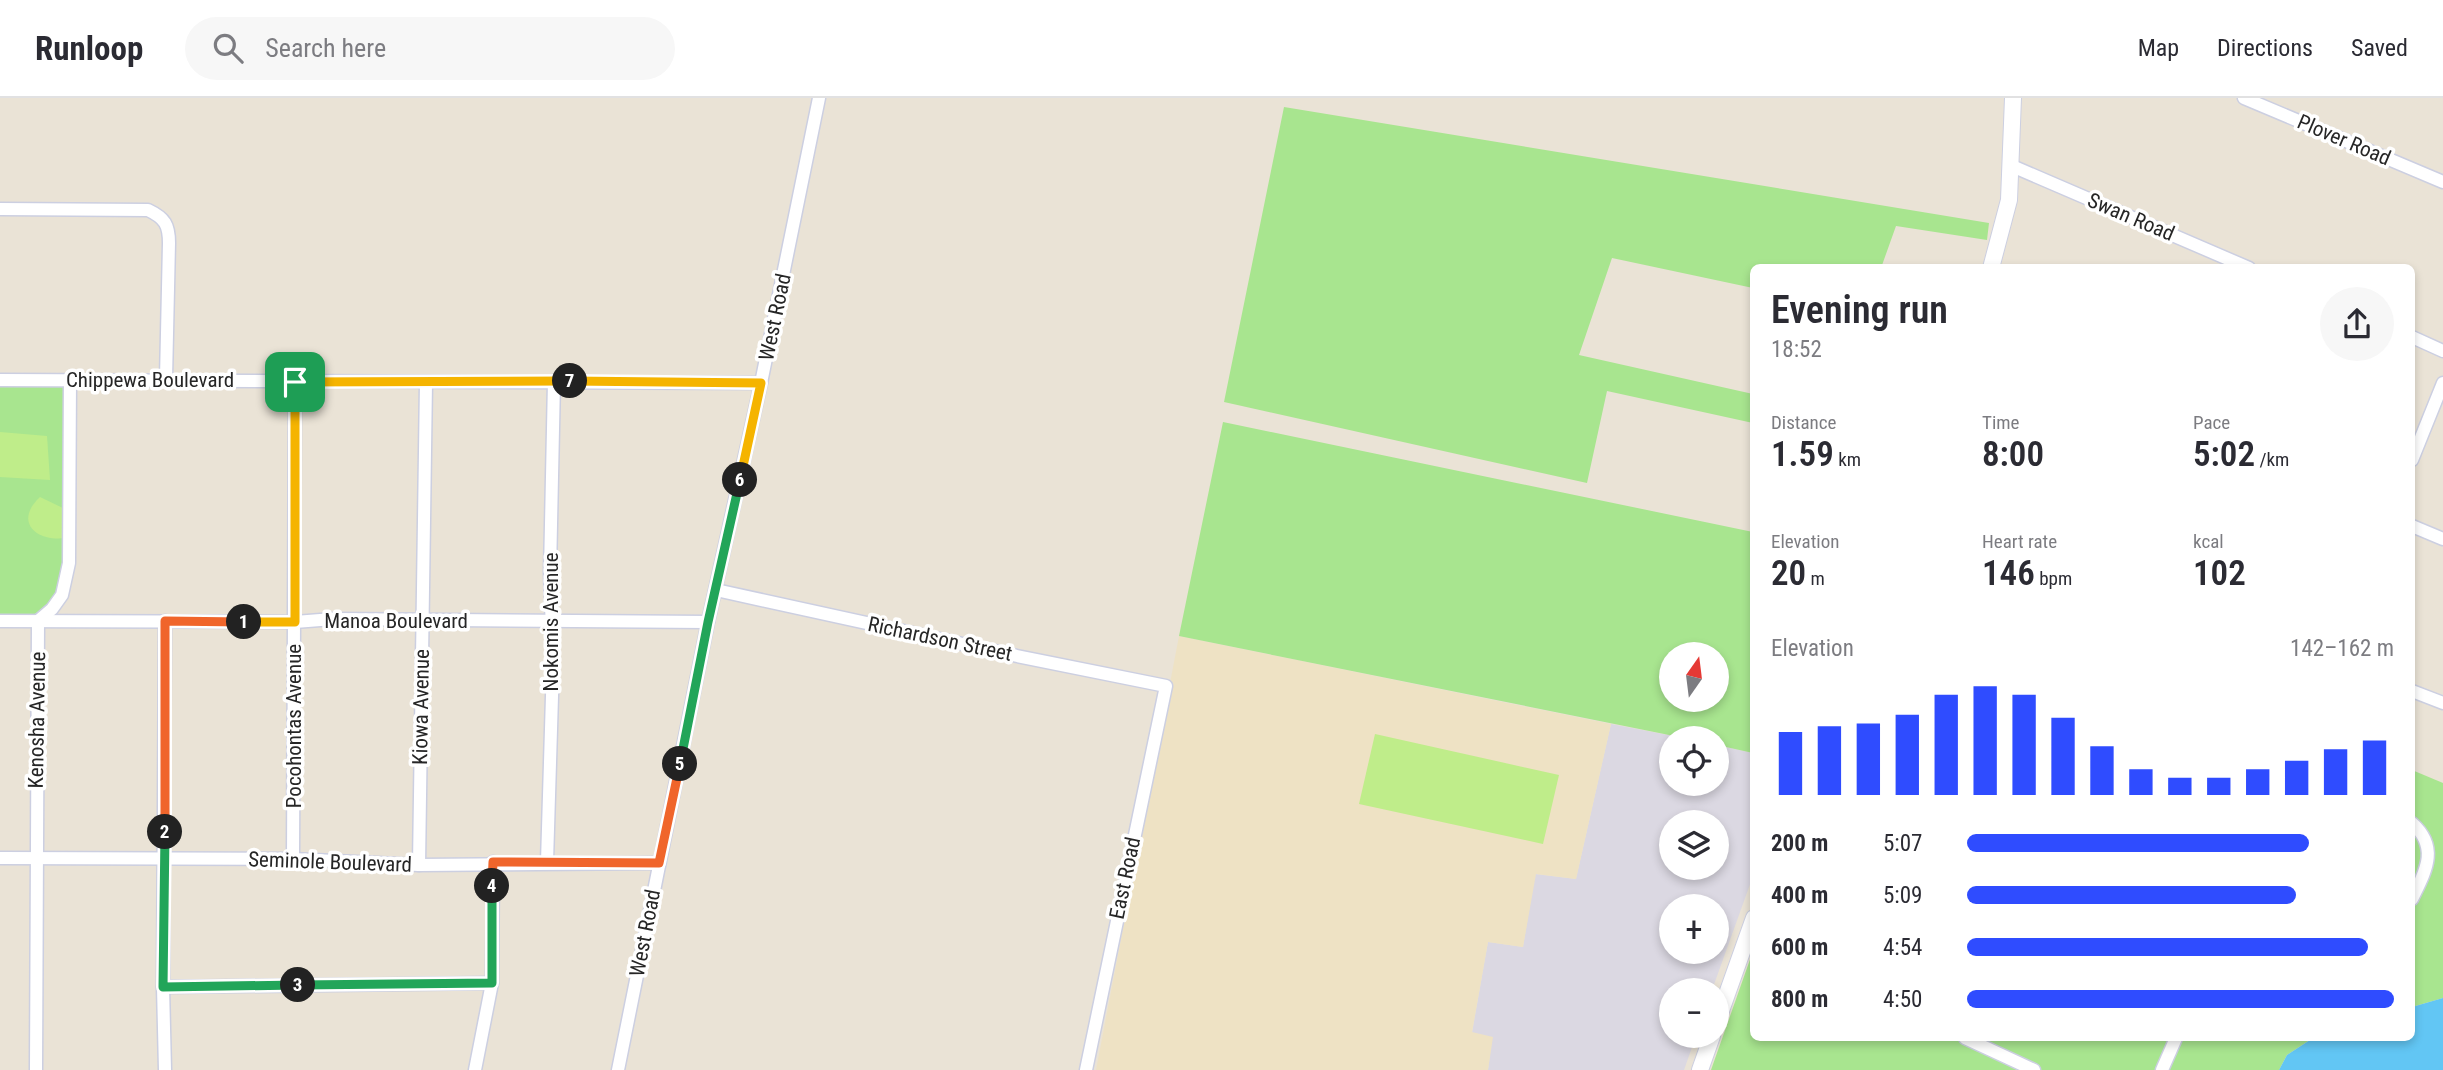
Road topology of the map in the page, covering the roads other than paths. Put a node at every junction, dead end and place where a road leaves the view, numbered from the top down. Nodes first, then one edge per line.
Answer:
1 (819, 98) edge
2 (2013, 98) edge
3 (2244, 98) edge
4 (2012, 166) junction
5 (2443, 182) edge
6 (0, 209) edge
7 (1992, 264) edge
8 (2240, 264) edge
9 (2415, 338) edge
10 (2443, 351) edge
11 (166, 379) junction
12 (0, 380) edge
13 (70, 380) junction
14 (554, 381) junction
15 (295, 382) junction
16 (426, 382) junction
17 (761, 383) junction
18 (2443, 383) edge
19 (2415, 453) edge
20 (2415, 527) edge
21 (2443, 539) edge
22 (716, 590) junction
23 (552, 620) junction
24 (0, 621) edge
25 (38, 621) junction
26 (165, 621) junction
27 (422, 621) junction
28 (295, 622) junction
29 (708, 622) junction
30 (1166, 686) joint
31 (2415, 692) edge
32 (2443, 703) edge
33 (2415, 827) edge
34 (36, 857) junction
35 (0, 858) edge
36 (165, 858) junction
37 (293, 859) junction
38 (493, 862) junction
39 (547, 862) junction
40 (659, 863) junction
41 (419, 864) junction
42 (2415, 894) edge
43 (1750, 931) edge
44 (492, 983) junction
45 (163, 987) junction
46 (1729, 989) edge
47 (1971, 1041) edge
48 (2175, 1041) edge
49 (1708, 1048) edge
50 (36, 1070) edge
51 (165, 1070) edge
52 (475, 1070) edge
53 (619, 1070) edge
54 (1086, 1070) edge
55 (1700, 1070) edge
56 (2034, 1070) edge
57 (2162, 1070) edge

1 - 17 street, West Road
2 - 4 street
3 - 5 street, Plover Road
4 - 7 street
4 - 8 street, Swan Road
6 - 11 street
9 - 10 street
11 - 13 street, Chippewa Boulevard
11 - 15 street, Chippewa Boulevard
12 - 13 street, Chippewa Boulevard
13 - 25 street, Kenosha Avenue
14 - 16 street, Chippewa Boulevard
14 - 17 street, Chippewa Boulevard
14 - 23 street, Nokomis Avenue
15 - 16 street, Chippewa Boulevard
15 - 28 street, Pocohontas Avenue
16 - 27 street, Kiowa Avenue
17 - 22 street, West Road
18 - 19 street
20 - 21 street
22 - 29 street, West Road
22 - 30 street, Richardson Street
23 - 27 street, Manoa Boulevard
23 - 29 street, Manoa Boulevard
23 - 39 street, Nokomis Avenue
24 - 25 street, Manoa Boulevard
25 - 26 street, Manoa Boulevard
25 - 34 street, Kenosha Avenue
26 - 28 street, Manoa Boulevard
26 - 36 street
27 - 28 street, Manoa Boulevard
27 - 41 street, Kiowa Avenue
28 - 37 street, Pocohontas Avenue
29 - 40 street, West Road
30 - 54 street, East Road
31 - 32 street
33 - 42 street
34 - 35 street, Seminole Boulevard
34 - 36 street, Seminole Boulevard
34 - 50 street, Kenosha Avenue
36 - 37 street, Seminole Boulevard
36 - 45 street
37 - 41 street, Seminole Boulevard
38 - 39 street, Seminole Boulevard
38 - 41 street, Seminole Boulevard
38 - 44 street
39 - 40 street, Seminole Boulevard
40 - 53 street, West Road
43 - 46 street
44 - 45 street
44 - 52 street
45 - 51 street
47 - 56 street
48 - 57 street
49 - 55 street

